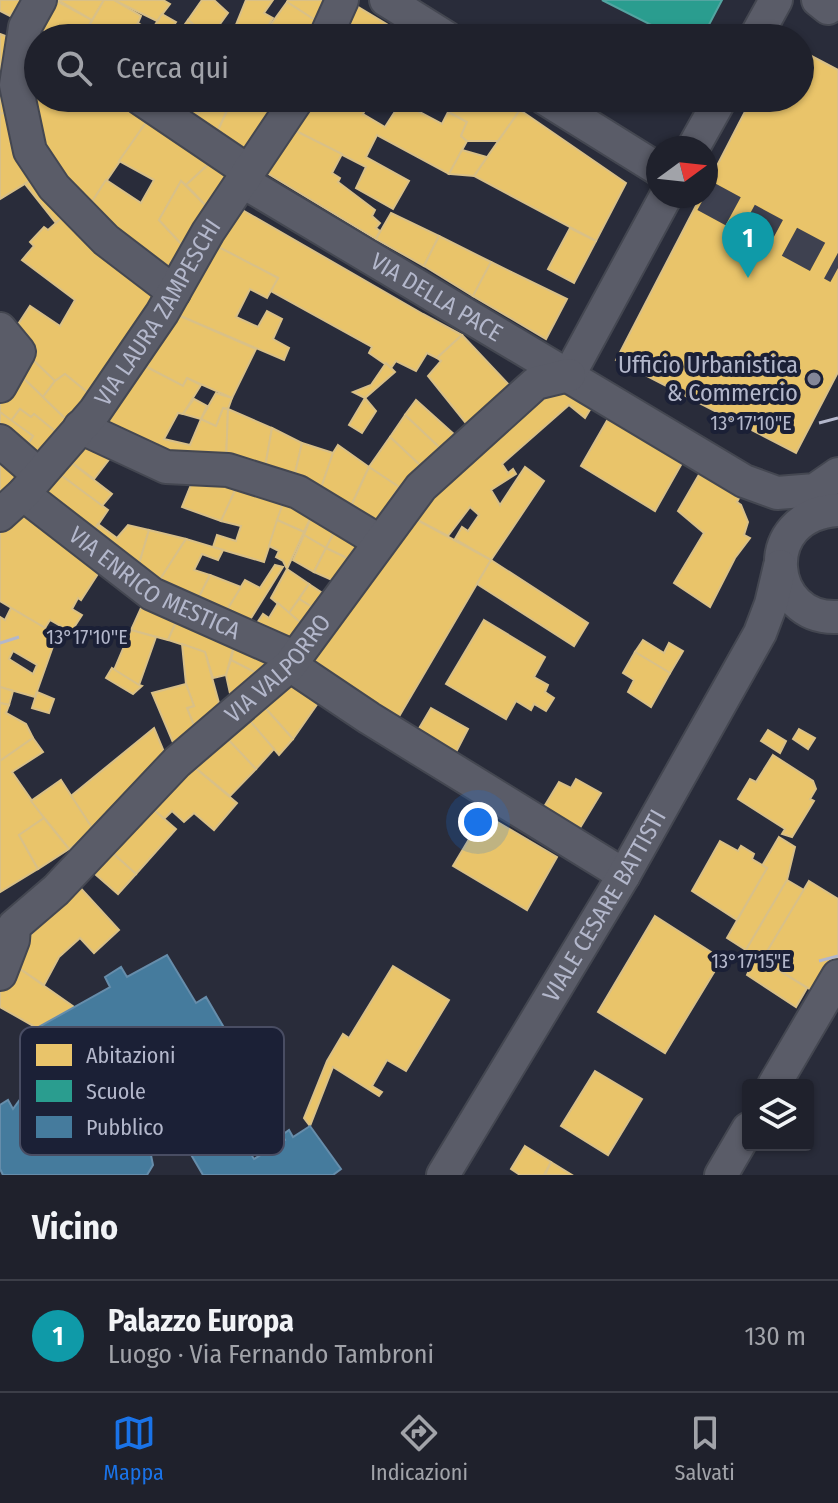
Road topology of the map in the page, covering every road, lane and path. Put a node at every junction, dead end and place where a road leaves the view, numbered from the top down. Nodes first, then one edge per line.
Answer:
1 (342, 0) edge
2 (386, 0) edge
3 (776, 0) edge
4 (331, 24) edge
5 (425, 24) edge
6 (763, 24) edge
7 (24, 38) edge
8 (161, 112) edge
9 (288, 112) edge
10 (566, 112) edge
11 (713, 112) edge
12 (700, 136) edge
13 (646, 162) edge
14 (245, 175) junction
15 (659, 208) edge
16 (174, 292) junction
17 (0, 329) edge
18 (569, 375) junction
19 (0, 386) edge
20 (80, 427) junction
21 (0, 441) edge
22 (838, 474) edge
23 (744, 481) junction
24 (21, 495) edge
25 (838, 510) edge
26 (379, 541) junction
27 (781, 557) junction
28 (828, 616) edge
29 (760, 633) junction
30 (293, 661) junction
31 (624, 875) junction
32 (7, 919) edge
33 (0, 974) edge
34 (838, 976) edge
35 (778, 1079) edge
36 (742, 1139) edge
37 (443, 1175) edge
38 (721, 1175) edge

1 - 4 street
2 - 5 street
3 - 6 street
7 - 16 street
8 - 14 street, VIA DELLA PACE
9 - 14 street, VIA LAURA ZAMPESCHI
10 - 13 street
11 - 12 street
14 - 16 street, VIA LAURA ZAMPESCHI
14 - 18 street, VIA DELLA PACE
15 - 18 street
16 - 20 street, VIA LAURA ZAMPESCHI
17 - 19 street
18 - 23 street, VIA DELLA PACE
18 - 26 street, VIA VALPORRO
20 - 24 street, VIA LAURA ZAMPESCHI
20 - 26 street
21 - 24 street, VIA ENRICO MESTICA
22 - 23 street, VIA DELLA PACE
23 - 27 street, VIA DELLA PACE
24 - 30 street, VIA ENRICO MESTICA
25 - 27 street
26 - 30 street, VIA VALPORRO
27 - 28 street, VIA DELLA PACE
27 - 29 street, VIALE CESARE BATTISTI
28 - 29 street
29 - 31 street, VIALE CESARE BATTISTI
30 - 31 street, VIA ENRICO MESTICA
30 - 32 street, VIA VALPORRO
31 - 37 street, VIALE CESARE BATTISTI
32 - 33 street, VIA VALPORRO
34 - 35 street
36 - 38 street

